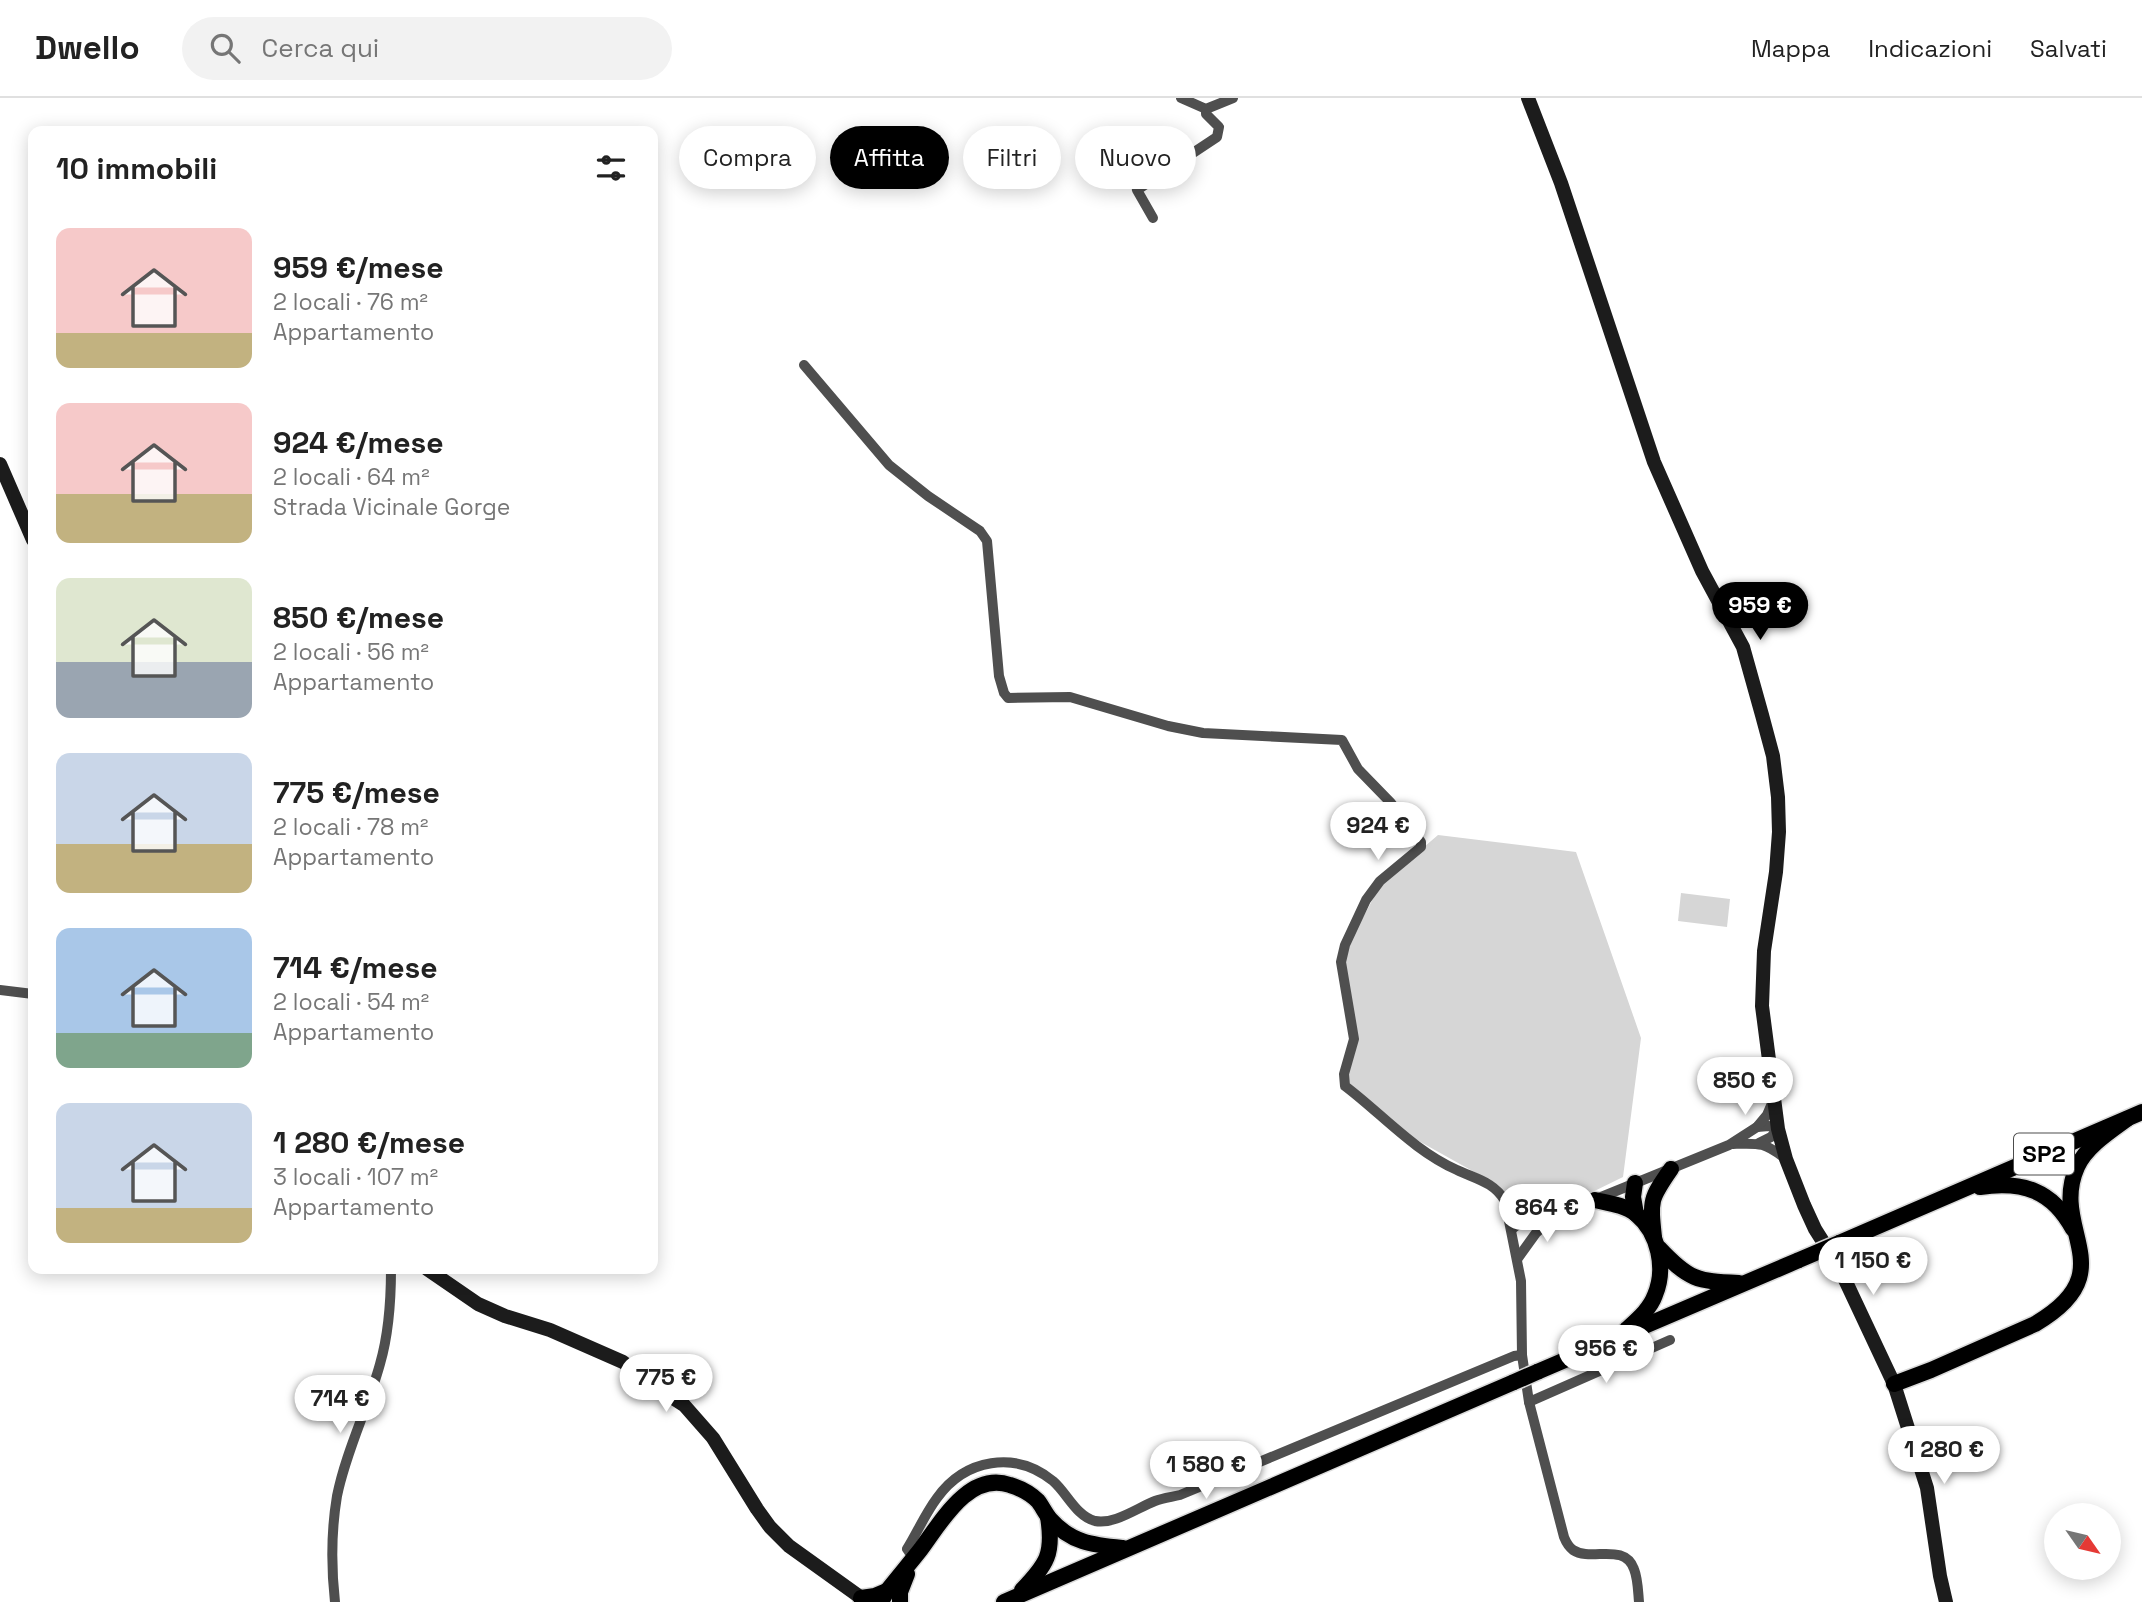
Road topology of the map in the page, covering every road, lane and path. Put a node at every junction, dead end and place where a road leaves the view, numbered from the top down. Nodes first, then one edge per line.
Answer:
1 (1181, 98) edge
2 (1233, 98) edge
3 (1528, 98) edge
4 (1206, 109) junction
5 (1153, 218) dead end
6 (804, 365) dead end
7 (0, 464) edge
8 (28, 528) edge
9 (0, 990) edge
10 (28, 993) edge
11 (1773, 1100) junction
12 (2134, 1115) edge
13 (1757, 1127) junction
14 (1778, 1129) junction
15 (1759, 1143) junction
16 (1730, 1145) junction
17 (1786, 1159) junction
18 (1671, 1168) junction
19 (1635, 1183) junction
20 (1961, 1190) junction
21 (1594, 1200) junction
22 (1505, 1201) junction
23 (1650, 1204) junction
24 (1636, 1214) junction
25 (1557, 1215) junction
26 (1536, 1216) junction
27 (1511, 1229) junction
28 (1536, 1233) junction
29 (2078, 1237) junction
30 (1656, 1243) junction
31 (1518, 1258) junction
32 (391, 1274) edge
33 (434, 1274) edge
34 (1745, 1283) junction
35 (1617, 1338) junction
36 (1670, 1340) dead end
37 (1522, 1355) junction
38 (1894, 1384) junction
39 (1529, 1402) junction
40 (1048, 1517) junction
41 (1125, 1549) junction
42 (914, 1559) junction
43 (892, 1598) edge
44 (1010, 1599) edge
45 (864, 1600) edge
46 (335, 1602) edge
47 (1639, 1602) edge
48 (1946, 1602) edge

1 - 4 street
2 - 4 street
3 - 11 main road
4 - 5 street
6 - 22 street
7 - 8 main road
9 - 10 street
11 - 13 street
11 - 14 main road
12 - 20 main road, SP2
12 - 29 main road
13 - 14 street
13 - 16 street
14 - 15 street
14 - 17 main road
15 - 16 street
15 - 17 street
16 - 18 street
17 - 38 main road
18 - 19 street
18 - 23 main road
19 - 21 street
19 - 23 main road
19 - 24 main road
20 - 29 main road
20 - 34 main road, SP2, bridge
21 - 24 main road
21 - 25 street
22 - 26 street
22 - 27 street
23 - 30 main road
24 - 30 main road
25 - 26 street
25 - 28 street
26 - 27 street
27 - 28 street
27 - 31 street
28 - 31 street
29 - 38 main road
30 - 34 main road
30 - 35 main road
31 - 37 street
32 - 46 street
33 - 45 main road
34 - 35 main road, SP2
35 - 41 main road, SP2, bridge
36 - 39 street
37 - 39 street
37 - 42 street
38 - 48 main road
39 - 47 street
40 - 41 main road
40 - 42 main road
40 - 44 main road
41 - 44 main road, SP2
42 - 43 main road
43 - 45 main road

